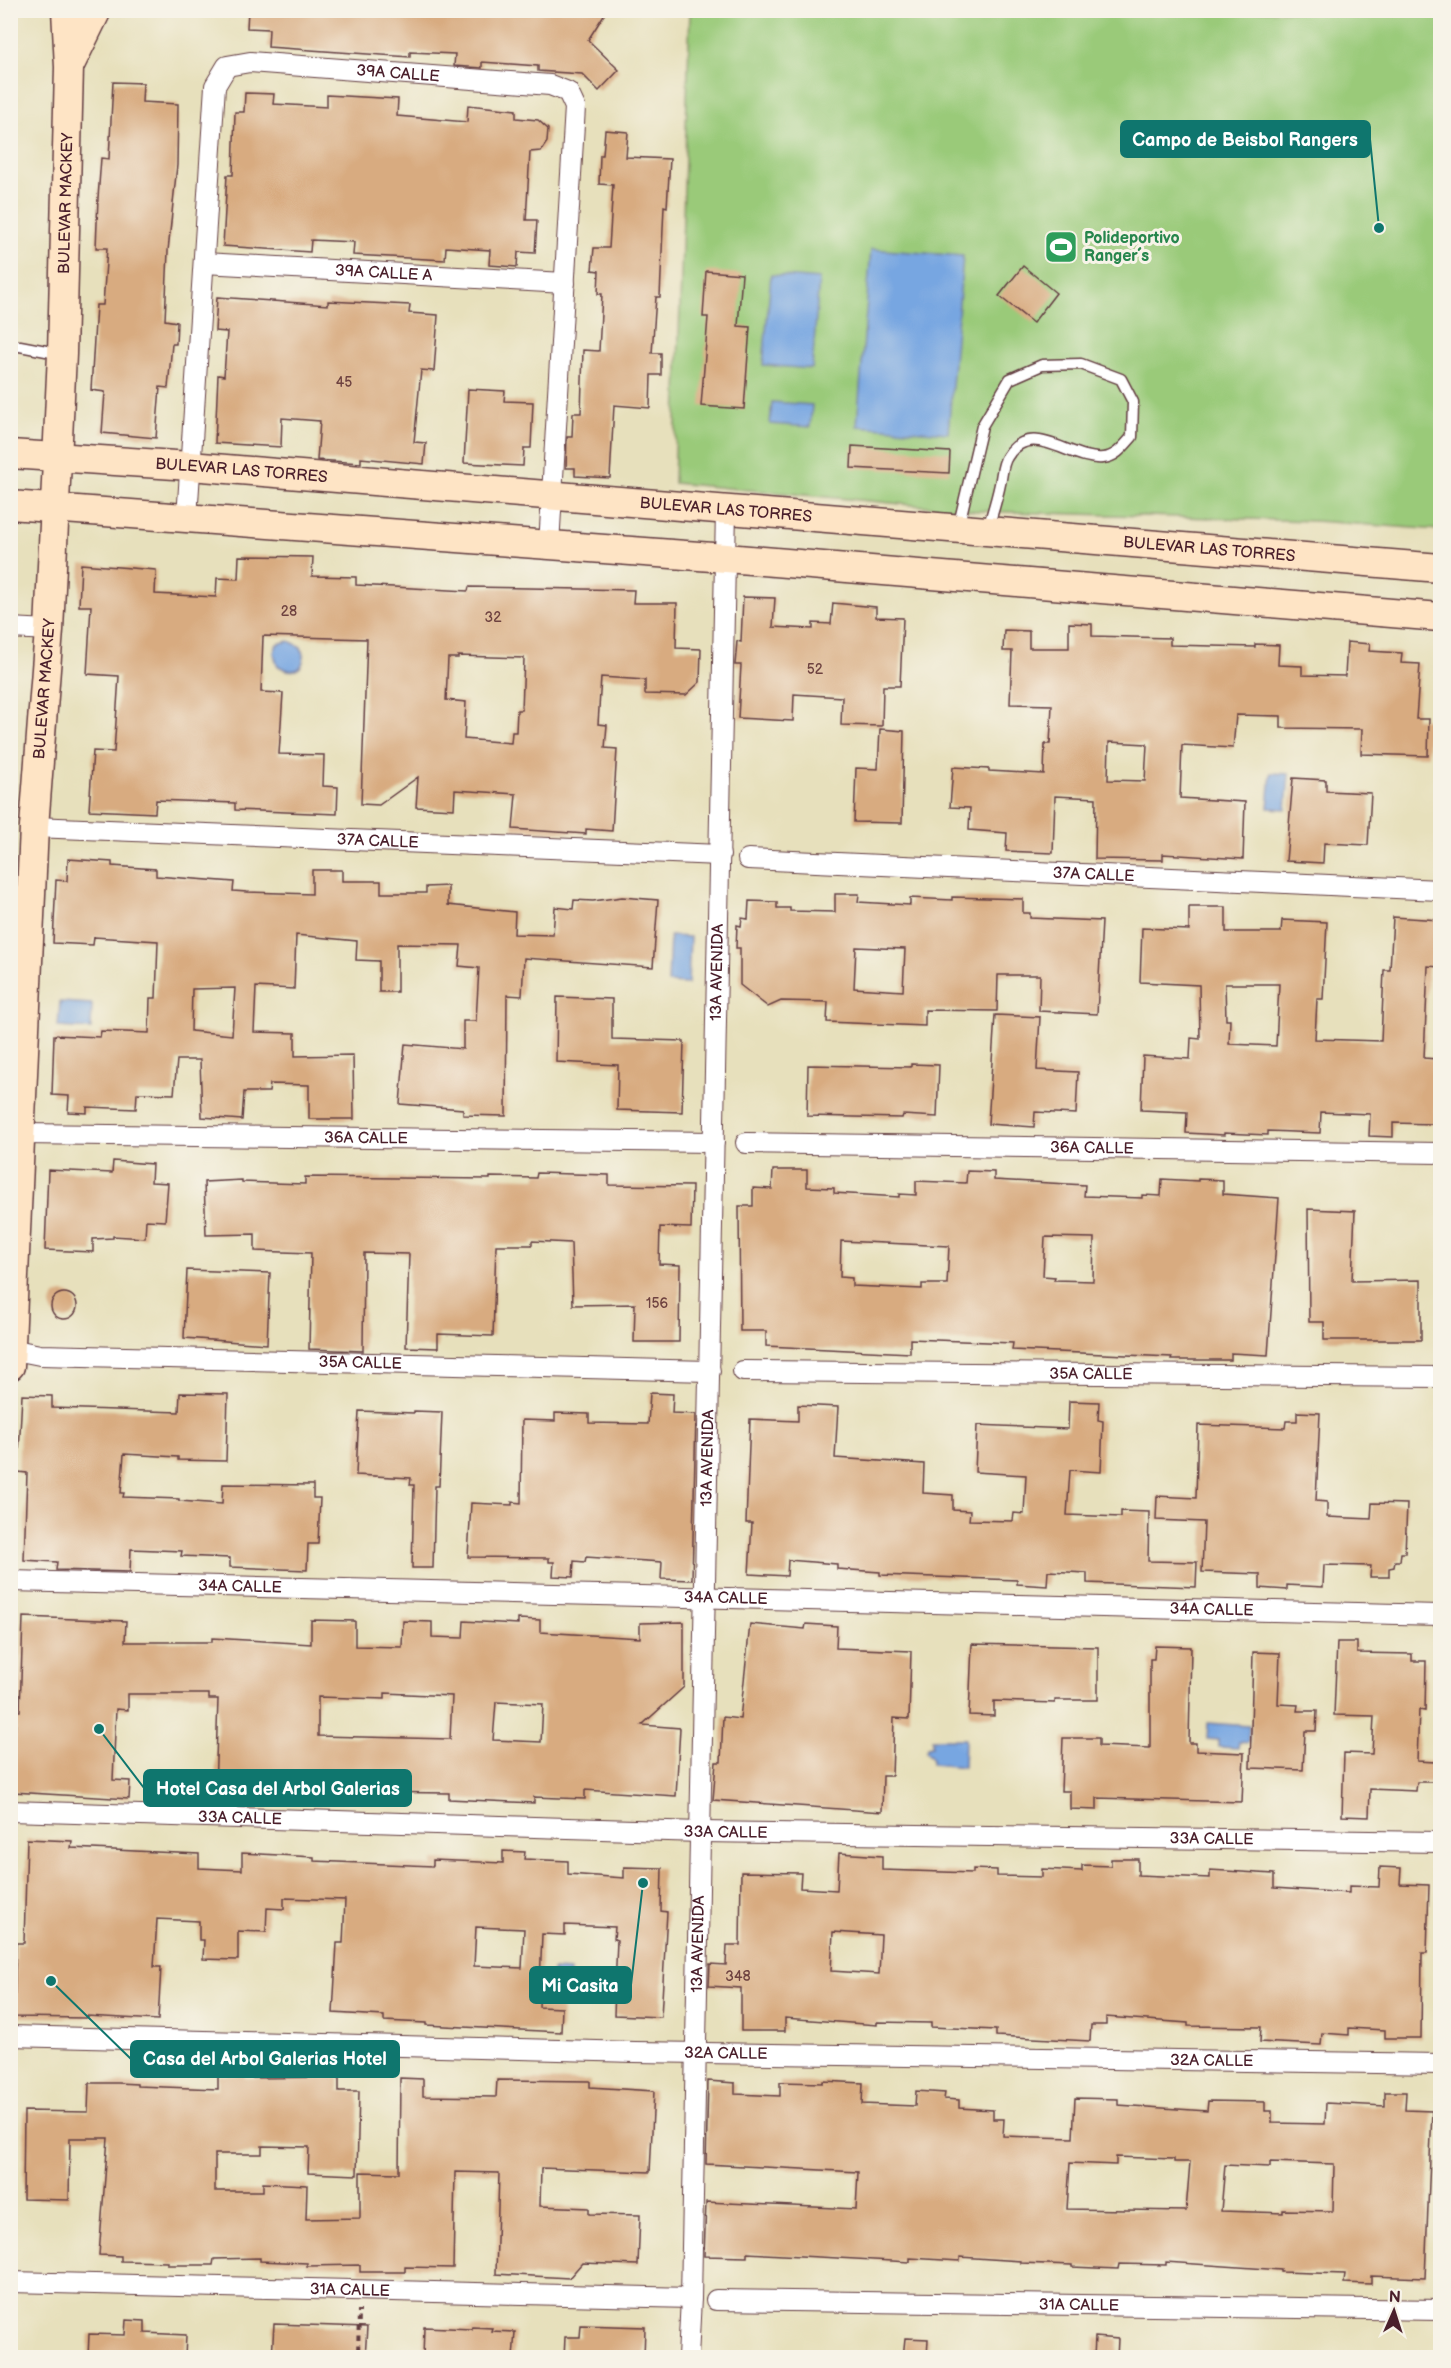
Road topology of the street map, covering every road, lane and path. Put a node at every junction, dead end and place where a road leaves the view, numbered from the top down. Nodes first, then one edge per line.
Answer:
1 (66, 10) edge
2 (97, 10) edge
3 (69, 66) junction
4 (204, 263) junction
5 (565, 283) junction
6 (10, 346) edge
7 (62, 354) junction
8 (10, 454) edge
9 (58, 456) junction
10 (190, 466) junction
11 (553, 496) junction
12 (10, 505) edge
13 (56, 509) junction
14 (726, 509) junction
15 (187, 518) junction
16 (958, 530) junction
17 (987, 531) junction
18 (549, 545) junction
19 (726, 558) junction
20 (1440, 568) edge
21 (1440, 617) edge
22 (10, 628) edge
23 (49, 630) junction
24 (34, 827) junction
25 (720, 855) junction
26 (748, 859) dead end
27 (1440, 890) edge
28 (20, 1134) junction
29 (714, 1142) junction
30 (746, 1143) dead end
31 (1440, 1153) edge
32 (11, 1355) edge
33 (710, 1371) junction
34 (743, 1371) dead end
35 (1440, 1377) edge
36 (10, 1581) edge
37 (705, 1598) junction
38 (1440, 1615) edge
39 (10, 1811) edge
40 (701, 1832) junction
41 (1440, 1842) edge
42 (10, 2037) edge
43 (696, 2052) junction
44 (1440, 2064) edge
45 (10, 2282) edge
46 (359, 2290) junction
47 (691, 2298) junction
48 (716, 2300) dead end
49 (1440, 2310) edge
50 (358, 2358) edge
51 (688, 2358) edge

1 - 3 street, BULEVAR MACKEY
2 - 3 street
3 - 7 street, BULEVAR MACKEY
4 - 5 street, 39A CALLE A
4 - 5 street, 39A CALLE
4 - 10 street
5 - 11 street
6 - 7 lane
7 - 9 street, BULEVAR MACKEY
8 - 9 street, BULEVAR LAS TORRES
9 - 10 street, BULEVAR LAS TORRES
9 - 13 street, BULEVAR MACKEY
10 - 11 street, BULEVAR LAS TORRES
10 - 15 street
11 - 14 street, BULEVAR LAS TORRES
11 - 18 street
12 - 13 street
13 - 15 street
13 - 23 street, BULEVAR MACKEY
14 - 16 street, BULEVAR LAS TORRES
14 - 19 street, 13A AVENIDA
15 - 18 street
16 - 17 street, BULEVAR LAS TORRES
16 - 17 lane
17 - 20 street, BULEVAR LAS TORRES
18 - 19 street
19 - 21 street
19 - 25 street, 13A AVENIDA
22 - 23 street
23 - 24 street, BULEVAR MACKEY
24 - 25 street, 37A CALLE
24 - 28 street, BULEVAR MACKEY
25 - 29 street, 13A AVENIDA
26 - 27 street, 37A CALLE
28 - 29 street, 36A CALLE
28 - 32 street, BULEVAR MACKEY
29 - 33 street, 13A AVENIDA
30 - 31 street, 36A CALLE
32 - 33 street, 35A CALLE
33 - 37 street, 13A AVENIDA
34 - 35 street, 35A CALLE
36 - 37 street, 34A CALLE
37 - 38 street, 34A CALLE
37 - 40 street, 13A AVENIDA
39 - 40 street, 33A CALLE
40 - 41 street, 33A CALLE
40 - 43 street, 13A AVENIDA
42 - 43 street, 32A CALLE
43 - 44 street, 32A CALLE
43 - 47 street, 13A AVENIDA
45 - 46 street, 31A CALLE
46 - 47 street, 31A CALLE
46 - 50 path
47 - 51 street, 13A AVENIDA
48 - 49 street, 31A CALLE

